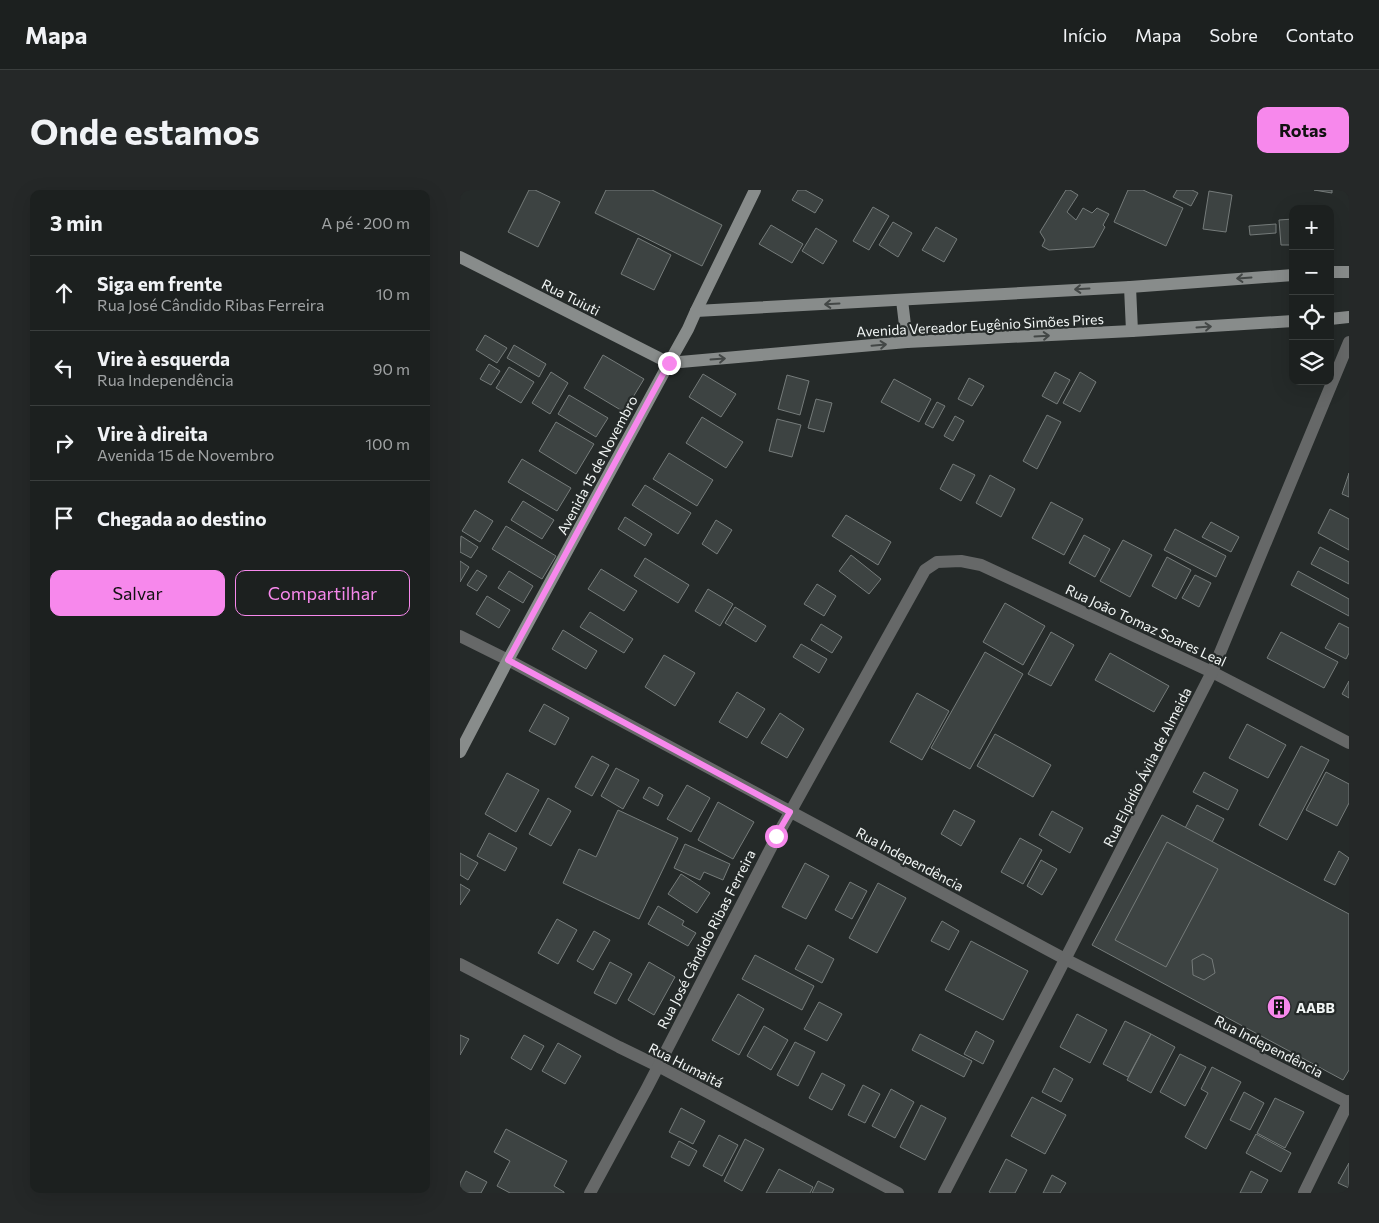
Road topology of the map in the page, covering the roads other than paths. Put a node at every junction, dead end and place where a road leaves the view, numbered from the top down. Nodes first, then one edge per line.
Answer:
1 (755, 190) edge
2 (460, 257) edge
3 (1334, 272) edge
4 (1349, 272) edge
5 (1289, 274) edge
6 (1130, 287) junction
7 (902, 300) junction
8 (696, 311) junction
9 (1349, 317) edge
10 (1334, 319) edge
11 (1289, 321) edge
12 (1132, 331) junction
13 (907, 342) junction
14 (1349, 342) edge
15 (669, 363) junction
16 (925, 570) joint
17 (460, 636) edge
18 (508, 660) junction
19 (1212, 672) junction
20 (1349, 743) edge
21 (460, 752) edge
22 (790, 812) junction
23 (1065, 960) junction
24 (460, 964) edge
25 (658, 1066) junction
26 (1349, 1102) edge
27 (590, 1193) edge
28 (898, 1193) edge
29 (944, 1193) edge
30 (1304, 1193) edge

1 - 8 street, Avenida 15 de Novembro
2 - 15 street, Rua Tuiuti
3 - 4 street
5 -> 6 street
6 -> 7 street
6 - 12 street
7 -> 8 street
7 - 13 street
8 - 15 street, Avenida 15 de Novembro
9 - 10 street
12 -> 11 street, Avenida Vereador Eugênio Simões Pires
13 -> 12 street, Avenida Vereador Eugênio Simões Pires
15 -> 13 street, Avenida Vereador Eugênio Simões Pires
14 - 19 street, Rua Elpídio Ávila de Almeida
15 - 18 street, Avenida 15 de Novembro
16 - 19 street, Rua João Tomaz Soares Leal
16 - 22 street, Rua José Cândido Ribas Ferreira
17 - 18 street, Rua Independência
18 - 21 street, Avenida 15 de Novembro
18 - 22 street, Rua Independência
19 - 20 street, Rua João Tomaz Soares Leal
19 - 23 street, Rua Elpídio Ávila de Almeida
22 - 23 street, Rua Independência
22 - 25 street, Rua José Cândido Ribas Ferreira
23 - 26 street, Rua Independência
23 - 29 street, Rua Elpídio Ávila de Almeida
24 - 25 street, Rua Humaitá
25 - 27 street, Rua José Cândido Ribas Ferreira
25 - 28 street, Rua Humaitá
26 - 30 street

